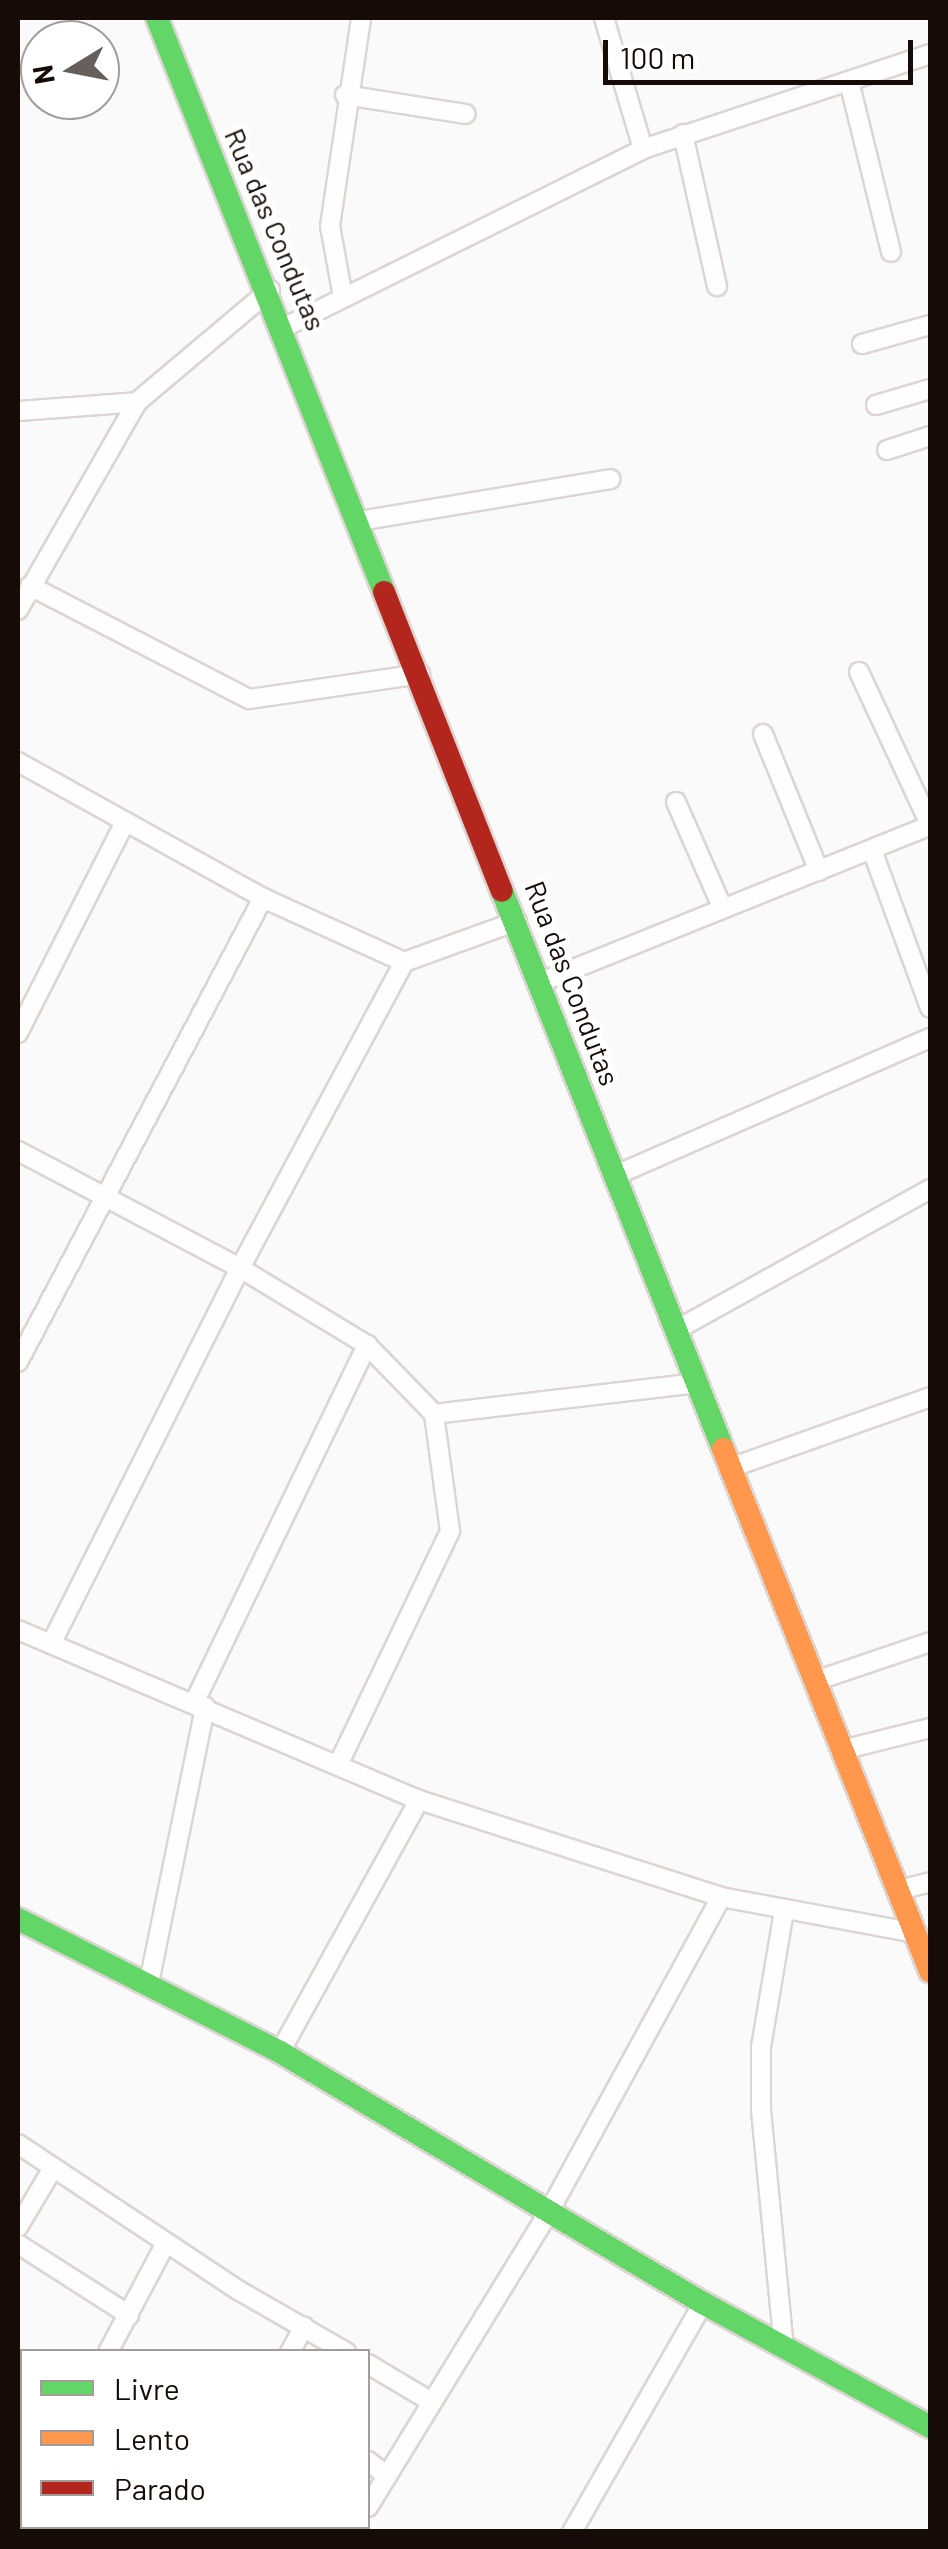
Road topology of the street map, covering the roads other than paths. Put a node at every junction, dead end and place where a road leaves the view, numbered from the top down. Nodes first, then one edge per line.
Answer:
1 (157, 18) edge
2 (361, 18) edge
3 (604, 18) edge
4 (930, 54) edge
5 (849, 81) junction
6 (345, 95) junction
7 (466, 114) dead end
8 (683, 134) junction
9 (642, 149) junction
10 (890, 252) dead end
11 (716, 286) dead end
12 (270, 290) junction
13 (343, 297) junction
14 (285, 326) junction
15 (930, 326) edge
16 (862, 344) dead end
17 (930, 389) edge
18 (137, 402) junction
19 (876, 406) dead end
20 (18, 411) edge
21 (930, 436) edge
22 (887, 450) dead end
23 (610, 480) dead end
24 (360, 521) junction
25 (30, 586) junction
26 (18, 610) edge
27 (859, 672) dead end
28 (420, 674) junction
29 (763, 734) dead end
30 (18, 762) edge
31 (676, 802) dead end
32 (125, 822) junction
33 (930, 825) edge
34 (872, 850) junction
35 (819, 871) junction
36 (263, 898) junction
37 (722, 907) junction
38 (517, 921) junction
39 (404, 962) junction
40 (540, 982) junction
41 (930, 1008) edge
42 (18, 1032) edge
43 (930, 1038) edge
44 (18, 1151) edge
45 (616, 1174) junction
46 (930, 1189) edge
47 (106, 1201) junction
48 (240, 1268) junction
49 (676, 1330) junction
50 (367, 1345) junction
51 (18, 1362) edge
52 (697, 1383) junction
53 (930, 1396) edge
54 (434, 1414) junction
55 (730, 1468) junction
56 (18, 1630) edge
57 (930, 1642) edge
58 (52, 1644) junction
59 (815, 1681) junction
60 (199, 1705) junction
61 (930, 1728) edge
62 (842, 1750) junction
63 (338, 1764) junction
64 (420, 1800) junction
65 (930, 1882) edge
66 (899, 1890) junction
67 (721, 1897) junction
68 (784, 1910) junction
69 (18, 1919) edge
70 (915, 1933) junction
71 (930, 1971) edge
72 (149, 1983) junction
73 (280, 2052) junction
74 (18, 2144) edge
75 (54, 2168) junction
76 (551, 2208) junction
77 (18, 2227) edge
78 (166, 2243) junction
79 (18, 2244) edge
80 (703, 2303) junction
81 (129, 2315) junction
82 (304, 2327) junction
83 (784, 2347) junction
84 (110, 2349) edge
85 (292, 2349) edge
86 (341, 2349) edge
87 (370, 2365) edge
88 (430, 2401) junction
89 (930, 2427) edge
90 (370, 2463) edge
91 (386, 2475) junction
92 (370, 2503) edge
93 (572, 2532) edge

1 - 12 street, Rua das Condutas
2 - 6 street
3 - 9 street
4 - 5 street
5 - 8 street
5 - 10 street
6 - 7 street
6 - 13 street
8 - 9 street
8 - 11 street
9 - 13 street
12 - 14 street, Rua das Condutas
12 - 18 street
13 - 14 street
14 - 24 street, Rua das Condutas
15 - 16 street
17 - 19 street
18 - 20 street
18 - 25 street
21 - 22 street
23 - 24 street
24 - 28 street, Rua das Condutas
25 - 26 street
25 - 28 street
27 - 33 street
28 - 38 street, Rua das Condutas
29 - 35 street
30 - 32 street
31 - 37 street
32 - 36 street
32 - 42 street
33 - 34 street
34 - 35 street
34 - 41 street
35 - 37 street
36 - 39 street
36 - 47 street
37 - 40 street
38 - 39 street
38 - 40 street, Rua das Condutas
39 - 48 street
40 - 45 street, Rua das Condutas
43 - 45 street
44 - 47 street
45 - 49 street, Rua das Condutas
46 - 49 street
47 - 48 street
47 - 51 street
48 - 50 street
48 - 58 street
49 - 52 street, Rua das Condutas
50 - 54 street
50 - 60 street
52 - 54 street
52 - 55 street, Rua das Condutas
53 - 55 street
54 - 63 street
55 - 59 street, Rua das Condutas
56 - 58 street
57 - 59 street
58 - 60 street
59 - 62 street, Rua das Condutas
60 - 63 street
60 - 72 street
61 - 62 street
62 - 66 street, Rua das Condutas
63 - 64 street
64 - 67 street
64 - 73 street
65 - 66 street
66 - 70 street, Rua das Condutas
67 - 68 street
67 - 76 street
68 - 70 street
68 - 83 street
69 - 72 street
70 - 71 street, Rua das Condutas
72 - 73 street
73 - 76 street
74 - 75 street
75 - 77 street
75 - 78 street
76 - 80 street
76 - 88 street
78 - 81 street
78 - 82 street
79 - 81 street
80 - 83 street
80 - 93 street
81 - 84 street
82 - 85 street
82 - 86 street
83 - 89 street
87 - 88 street
88 - 91 street
90 - 91 street
91 - 92 street

